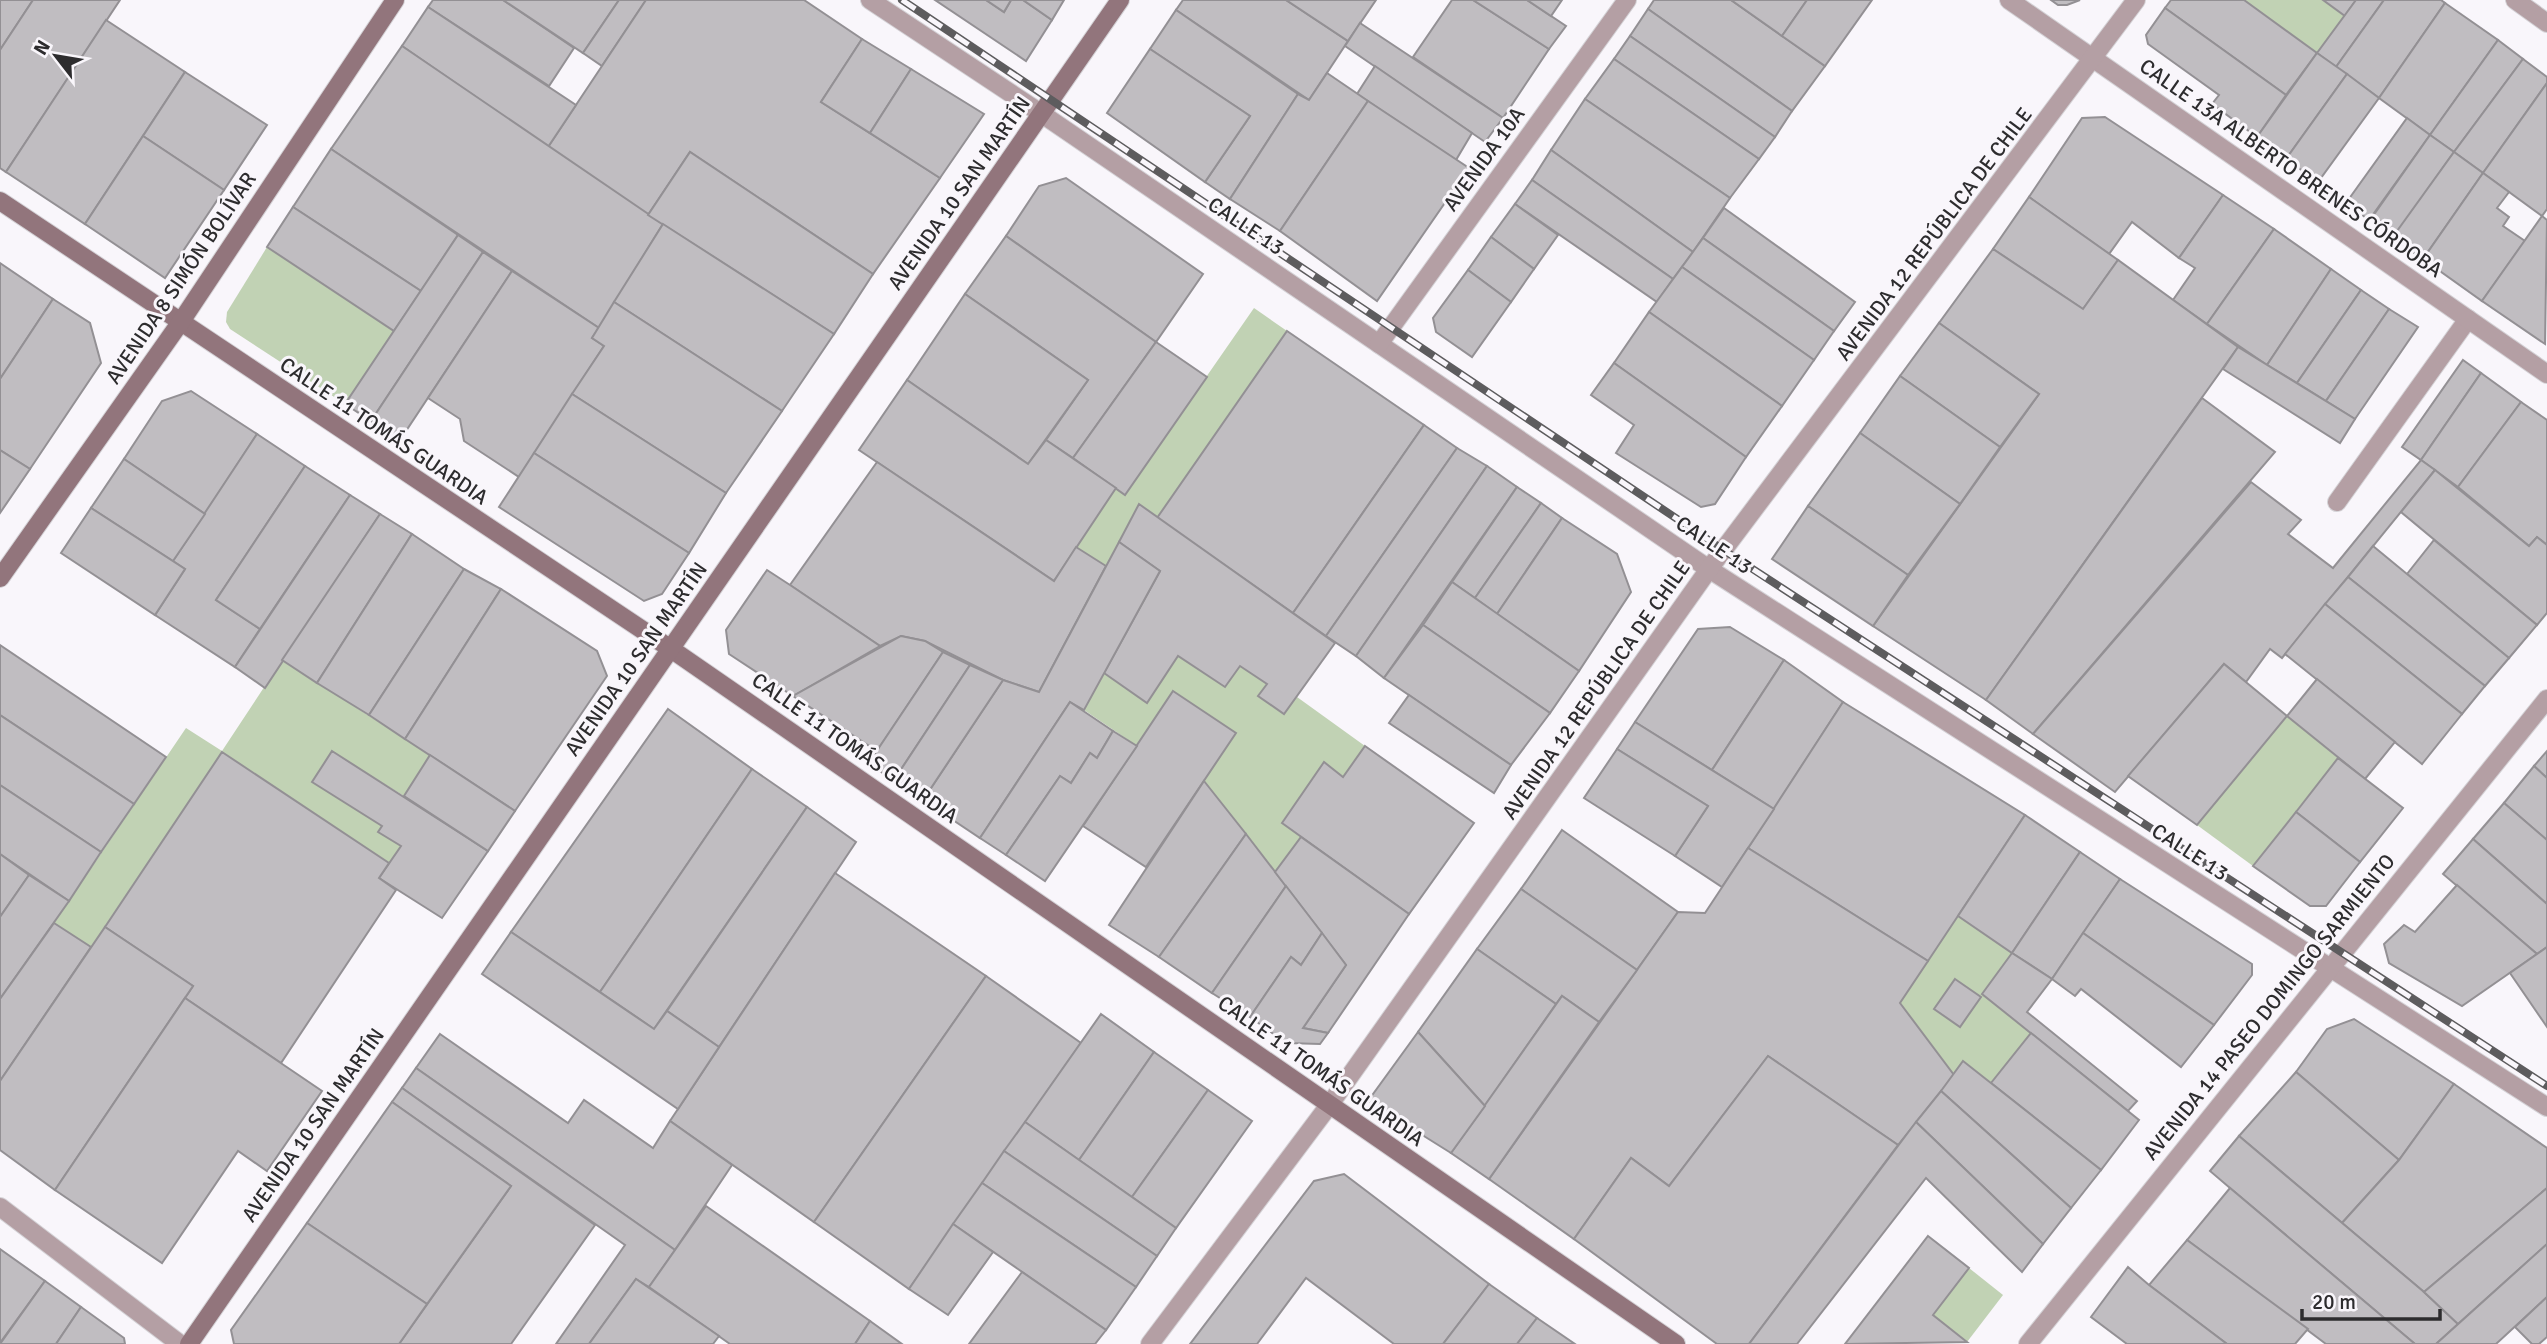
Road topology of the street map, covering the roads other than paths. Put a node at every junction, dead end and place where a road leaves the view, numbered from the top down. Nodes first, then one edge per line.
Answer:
1 (395, 0) edge
2 (870, 0) edge
3 (1120, 0) edge
4 (1627, 0) edge
5 (2009, 0) edge
6 (2136, 0) edge
7 (2515, 0) edge
8 (2547, 23) edge
9 (2094, 58) junction
10 (1042, 114) junction
11 (0, 201) edge
12 (2468, 318) junction
13 (180, 323) junction
14 (1379, 344) junction
15 (2547, 374) edge
16 (2337, 502) dead end
17 (1709, 569) junction
18 (0, 578) edge
19 (671, 649) junction
20 (2547, 699) edge
21 (2330, 970) junction
22 (1330, 1104) junction
23 (2547, 1107) edge
24 (0, 1207) edge
25 (180, 1344) edge
26 (189, 1344) edge
27 (1150, 1344) edge
28 (1676, 1344) edge
29 (2028, 1344) edge

1 - 13 street, AVENIDA 8 SIMÓN BOLÍVAR
2 - 10 street, CALLE 13
3 - 10 street, AVENIDA 10 SAN MARTÍN
4 - 14 street, AVENIDA 10A
5 - 9 street, CALLE 13A ALBERTO BRENES CÓRDOBA
6 - 9 street, AVENIDA 12 REPÚBLICA DE CHILE
7 - 8 street
9 - 12 street, CALLE 13A ALBERTO BRENES CÓRDOBA
9 - 17 street, AVENIDA 12 REPÚBLICA DE CHILE
10 - 14 street, CALLE 13
10 - 19 street, AVENIDA 10 SAN MARTÍN
11 - 13 street, CALLE 11 TOMÁS GUARDIA
12 - 15 street, CALLE 13A ALBERTO BRENES CÓRDOBA
12 - 16 street
13 - 18 street, AVENIDA 8 SIMÓN BOLÍVAR
13 - 19 street, CALLE 11 TOMÁS GUARDIA
14 - 17 street, CALLE 13
17 - 21 street, CALLE 13
17 - 22 street, AVENIDA 12 REPÚBLICA DE CHILE
19 - 22 street, CALLE 11 TOMÁS GUARDIA
19 - 26 street, AVENIDA 10 SAN MARTÍN
20 - 21 street, AVENIDA 14 PASEO DOMINGO SARMIENTO
21 - 23 street, CALLE 13
21 - 29 street, AVENIDA 14 PASEO DOMINGO SARMIENTO
22 - 27 street, AVENIDA 12 REPÚBLICA DE CHILE
22 - 28 street, CALLE 11 TOMÁS GUARDIA
24 - 25 street

